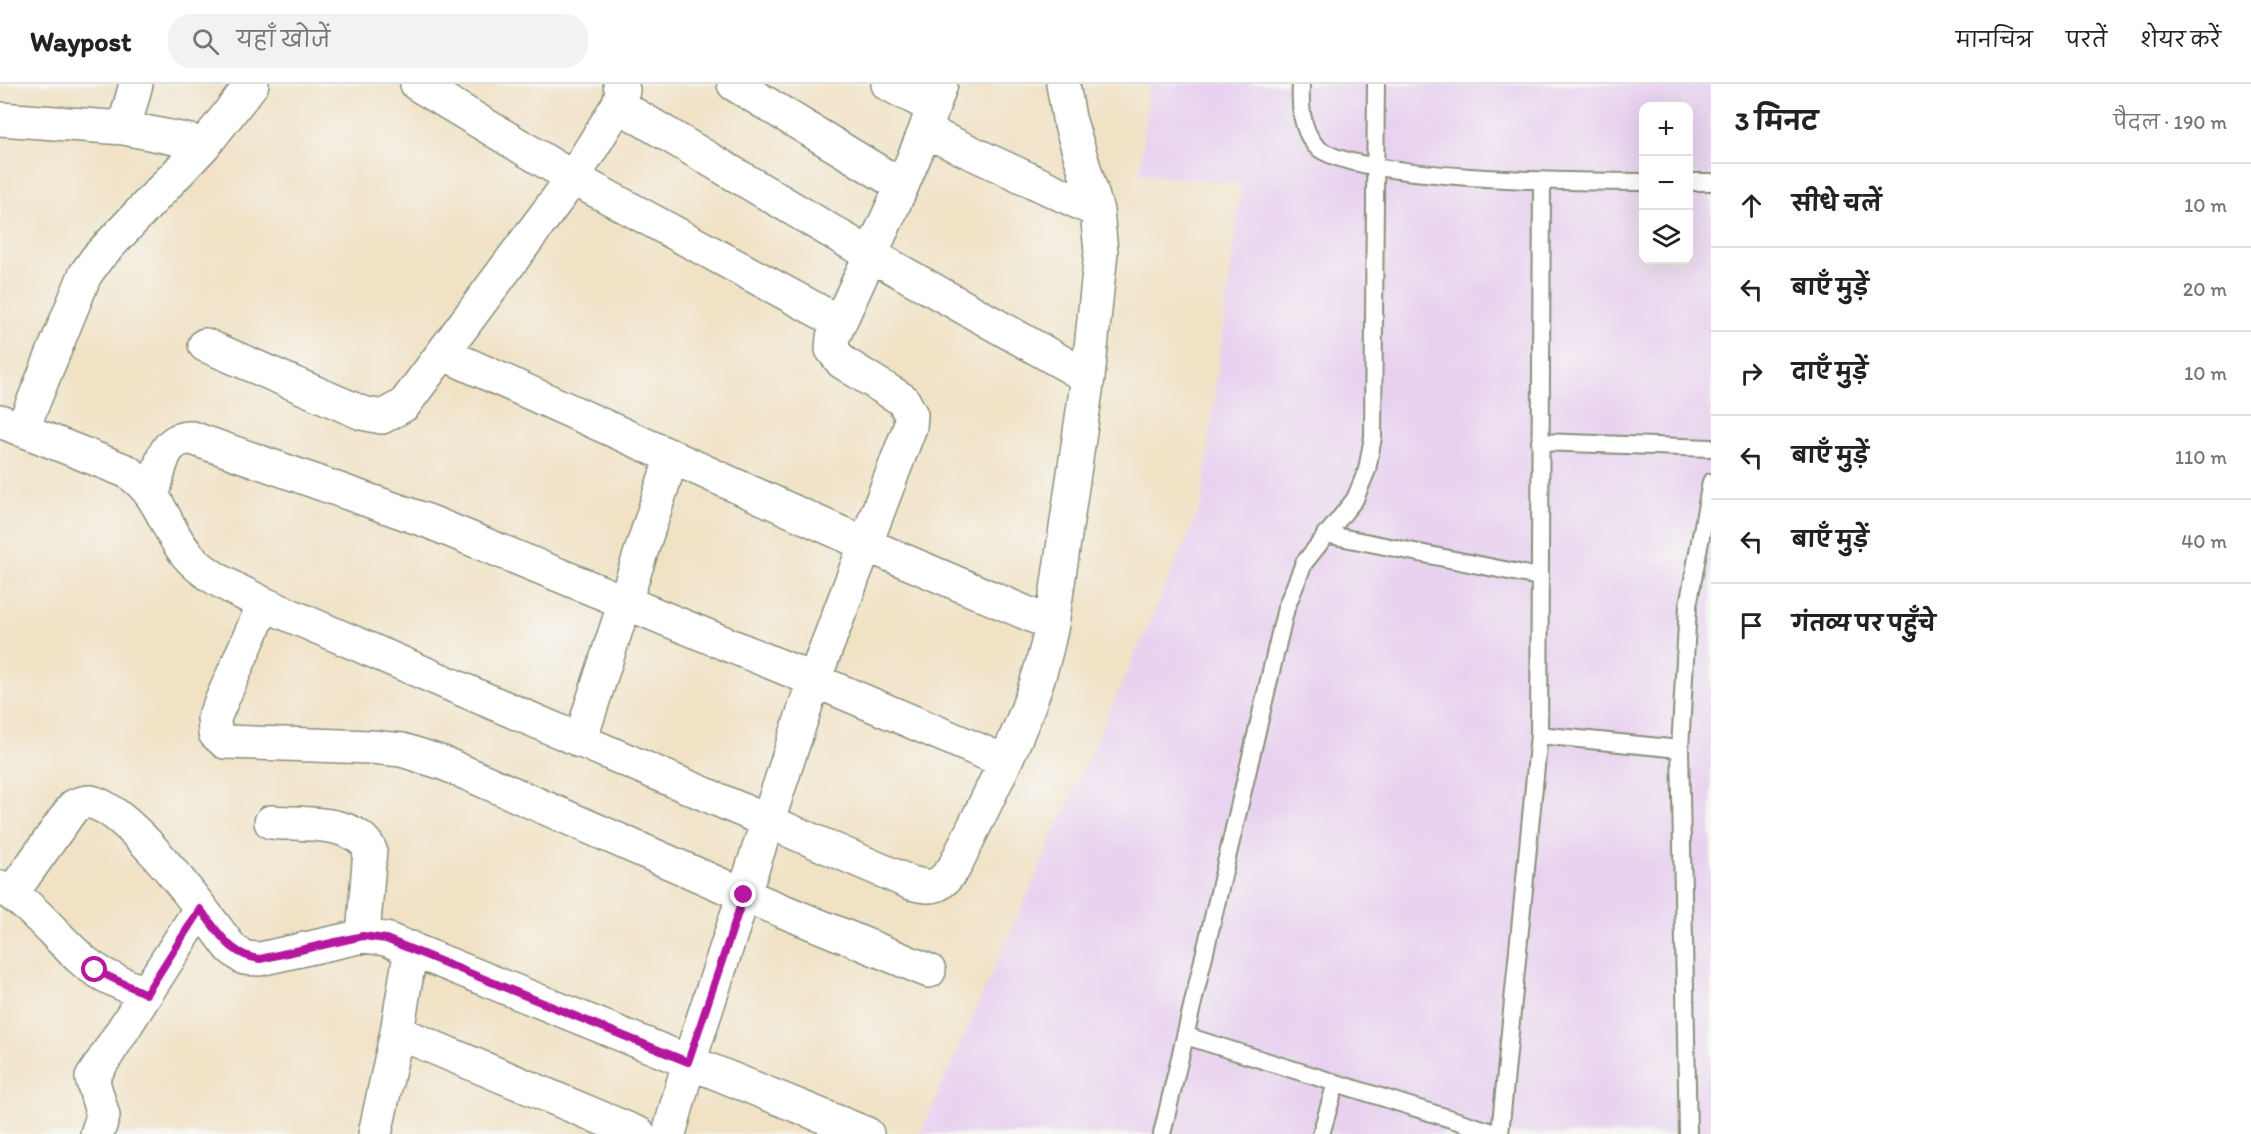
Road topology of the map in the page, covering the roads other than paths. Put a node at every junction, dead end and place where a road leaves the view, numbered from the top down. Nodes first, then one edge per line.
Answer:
1 (136, 84) edge
2 (252, 84) edge
3 (417, 84) edge
4 (734, 84) edge
5 (888, 84) edge
6 (1063, 84) edge
7 (1301, 84) edge
8 (1376, 84) edge
9 (619, 95) edge
10 (933, 107) edge
11 (0, 119) edge
12 (124, 128) junction
13 (205, 144) junction
14 (1377, 168) junction
15 (573, 178) junction
16 (1542, 182) junction
17 (1639, 182) edge
18 (1693, 182) edge
19 (1711, 182) edge
20 (902, 186) junction
21 (1097, 212) junction
22 (871, 255) junction
23 (839, 322) junction
24 (205, 345) dead end
25 (444, 354) junction
26 (1088, 377) junction
27 (11, 426) edge
28 (1540, 442) junction
29 (1711, 448) edge
30 (672, 456) junction
31 (1711, 482) edge
32 (165, 518) junction
33 (1325, 534) junction
34 (865, 544) junction
35 (1539, 577) junction
36 (624, 602) junction
37 (264, 604) junction
38 (1052, 624) junction
39 (814, 680) junction
40 (1539, 735) junction
41 (580, 741) junction
42 (1680, 749) junction
43 (1004, 761) junction
44 (271, 822) dead end
45 (767, 823) junction
46 (6, 890) edge
47 (744, 895) junction
48 (200, 909) junction
49 (363, 936) junction
50 (411, 948) junction
51 (929, 971) dead end
52 (146, 994) junction
53 (397, 1032) junction
54 (1186, 1036) junction
55 (688, 1062) junction
56 (1336, 1083) junction
57 (1454, 1127) edge
58 (97, 1134) edge
59 (375, 1134) edge
60 (639, 1134) edge
61 (669, 1134) edge
62 (867, 1134) edge
63 (1162, 1134) edge
64 (1322, 1134) edge
65 (1500, 1134) edge
66 (1688, 1134) edge

1 - 12 street
2 - 13 street
3 - 15 street
4 - 20 street
5 - 10 street
6 - 21 street
7 - 14 lane
8 - 14 lane
9 - 15 street
9 - 22 street
10 - 20 street
10 - 21 street
11 - 12 street
12 - 13 street
13 - 27 street
14 - 16 lane
14 - 33 lane
15 - 23 street
15 - 25 street
16 - 17 lane
16 - 28 lane
18 - 19 lane
20 - 22 street
21 - 26 street
22 - 23 street
22 - 26 street
23 - 34 street
24 - 25 street
25 - 30 street
26 - 38 street
27 - 32 street
28 - 29 lane
28 - 35 lane
30 - 34 street
30 - 36 street
31 - 42 lane
32 - 36 street
32 - 37 street
33 - 35 lane
33 - 54 lane
34 - 38 street
34 - 39 street
35 - 40 lane
36 - 39 street
36 - 41 street
37 - 41 street
37 - 47 street
38 - 43 street
39 - 43 street
39 - 45 street
40 - 42 lane
40 - 65 lane
41 - 45 street
42 - 66 lane
43 - 45 street
44 - 49 street
45 - 47 street
46 - 48 street
46 - 52 street
47 - 51 street
47 - 55 street
48 - 49 street
48 - 52 street
49 - 50 street
50 - 53 street
50 - 55 street
52 - 58 street
53 - 59 street
53 - 60 street
54 - 56 lane
54 - 63 lane
55 - 61 street
55 - 62 street
56 - 57 lane
56 - 64 lane
57 - 65 lane

